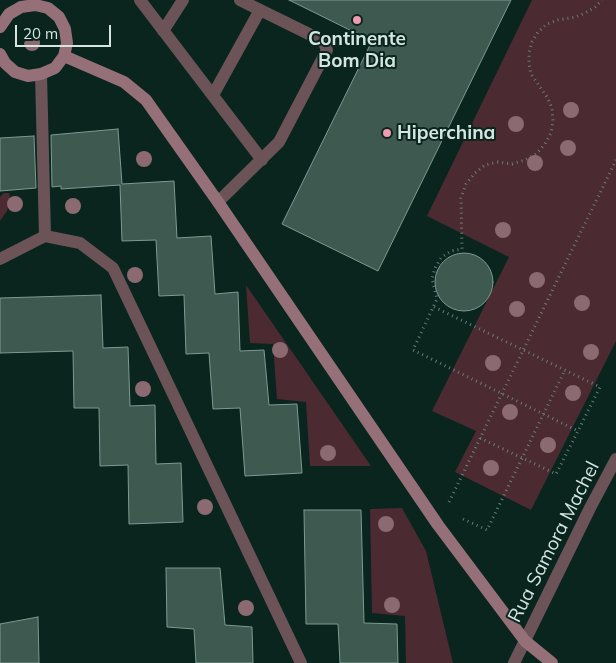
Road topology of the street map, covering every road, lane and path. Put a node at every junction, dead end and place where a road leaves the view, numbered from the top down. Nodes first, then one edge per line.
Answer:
1 (140, 0) edge
2 (183, 0) edge
3 (240, 0) edge
4 (602, 0) edge
5 (20, 3) edge
6 (260, 10) junction
7 (0, 27) edge
8 (164, 31) junction
9 (64, 56) junction
10 (2, 61) edge
11 (41, 74) junction
12 (213, 95) junction
13 (262, 160) junction
14 (616, 160) edge
15 (218, 202) junction
16 (45, 236) junction
17 (0, 258) edge
18 (434, 307) junction
19 (523, 350) junction
20 (565, 370) junction
21 (502, 394) junction
22 (544, 414) junction
23 (578, 431) junction
24 (480, 438) junction
25 (522, 458) junction
26 (616, 459) edge
27 (445, 510) junction
28 (438, 525) junction
29 (525, 641) junction
30 (301, 663) edge
31 (514, 663) edge
32 (552, 663) edge

1 - 8 street
2 - 8 street
3 - 6 street
4 - 18 path
5 - 7 street
5 - 9 street
6 - 12 street
6 - 13 street
8 - 12 street
9 - 11 street
9 - 15 street
10 - 11 street
11 - 16 street
12 - 13 street
13 - 15 street
14 - 19 path
15 - 28 street
16 - 17 street
16 - 30 street
18 - 19 path
18 - 21 path
19 - 20 path
19 - 21 path
20 - 22 path
20 - 23 path
21 - 22 path
21 - 24 path
22 - 23 path
22 - 25 path
23 - 25 path
24 - 25 path
24 - 27 path
25 - 27 path
26 - 29 street, Rua Samora Machel
27 - 28 path
28 - 29 street
29 - 31 street, Rua Samora Machel
29 - 32 street

